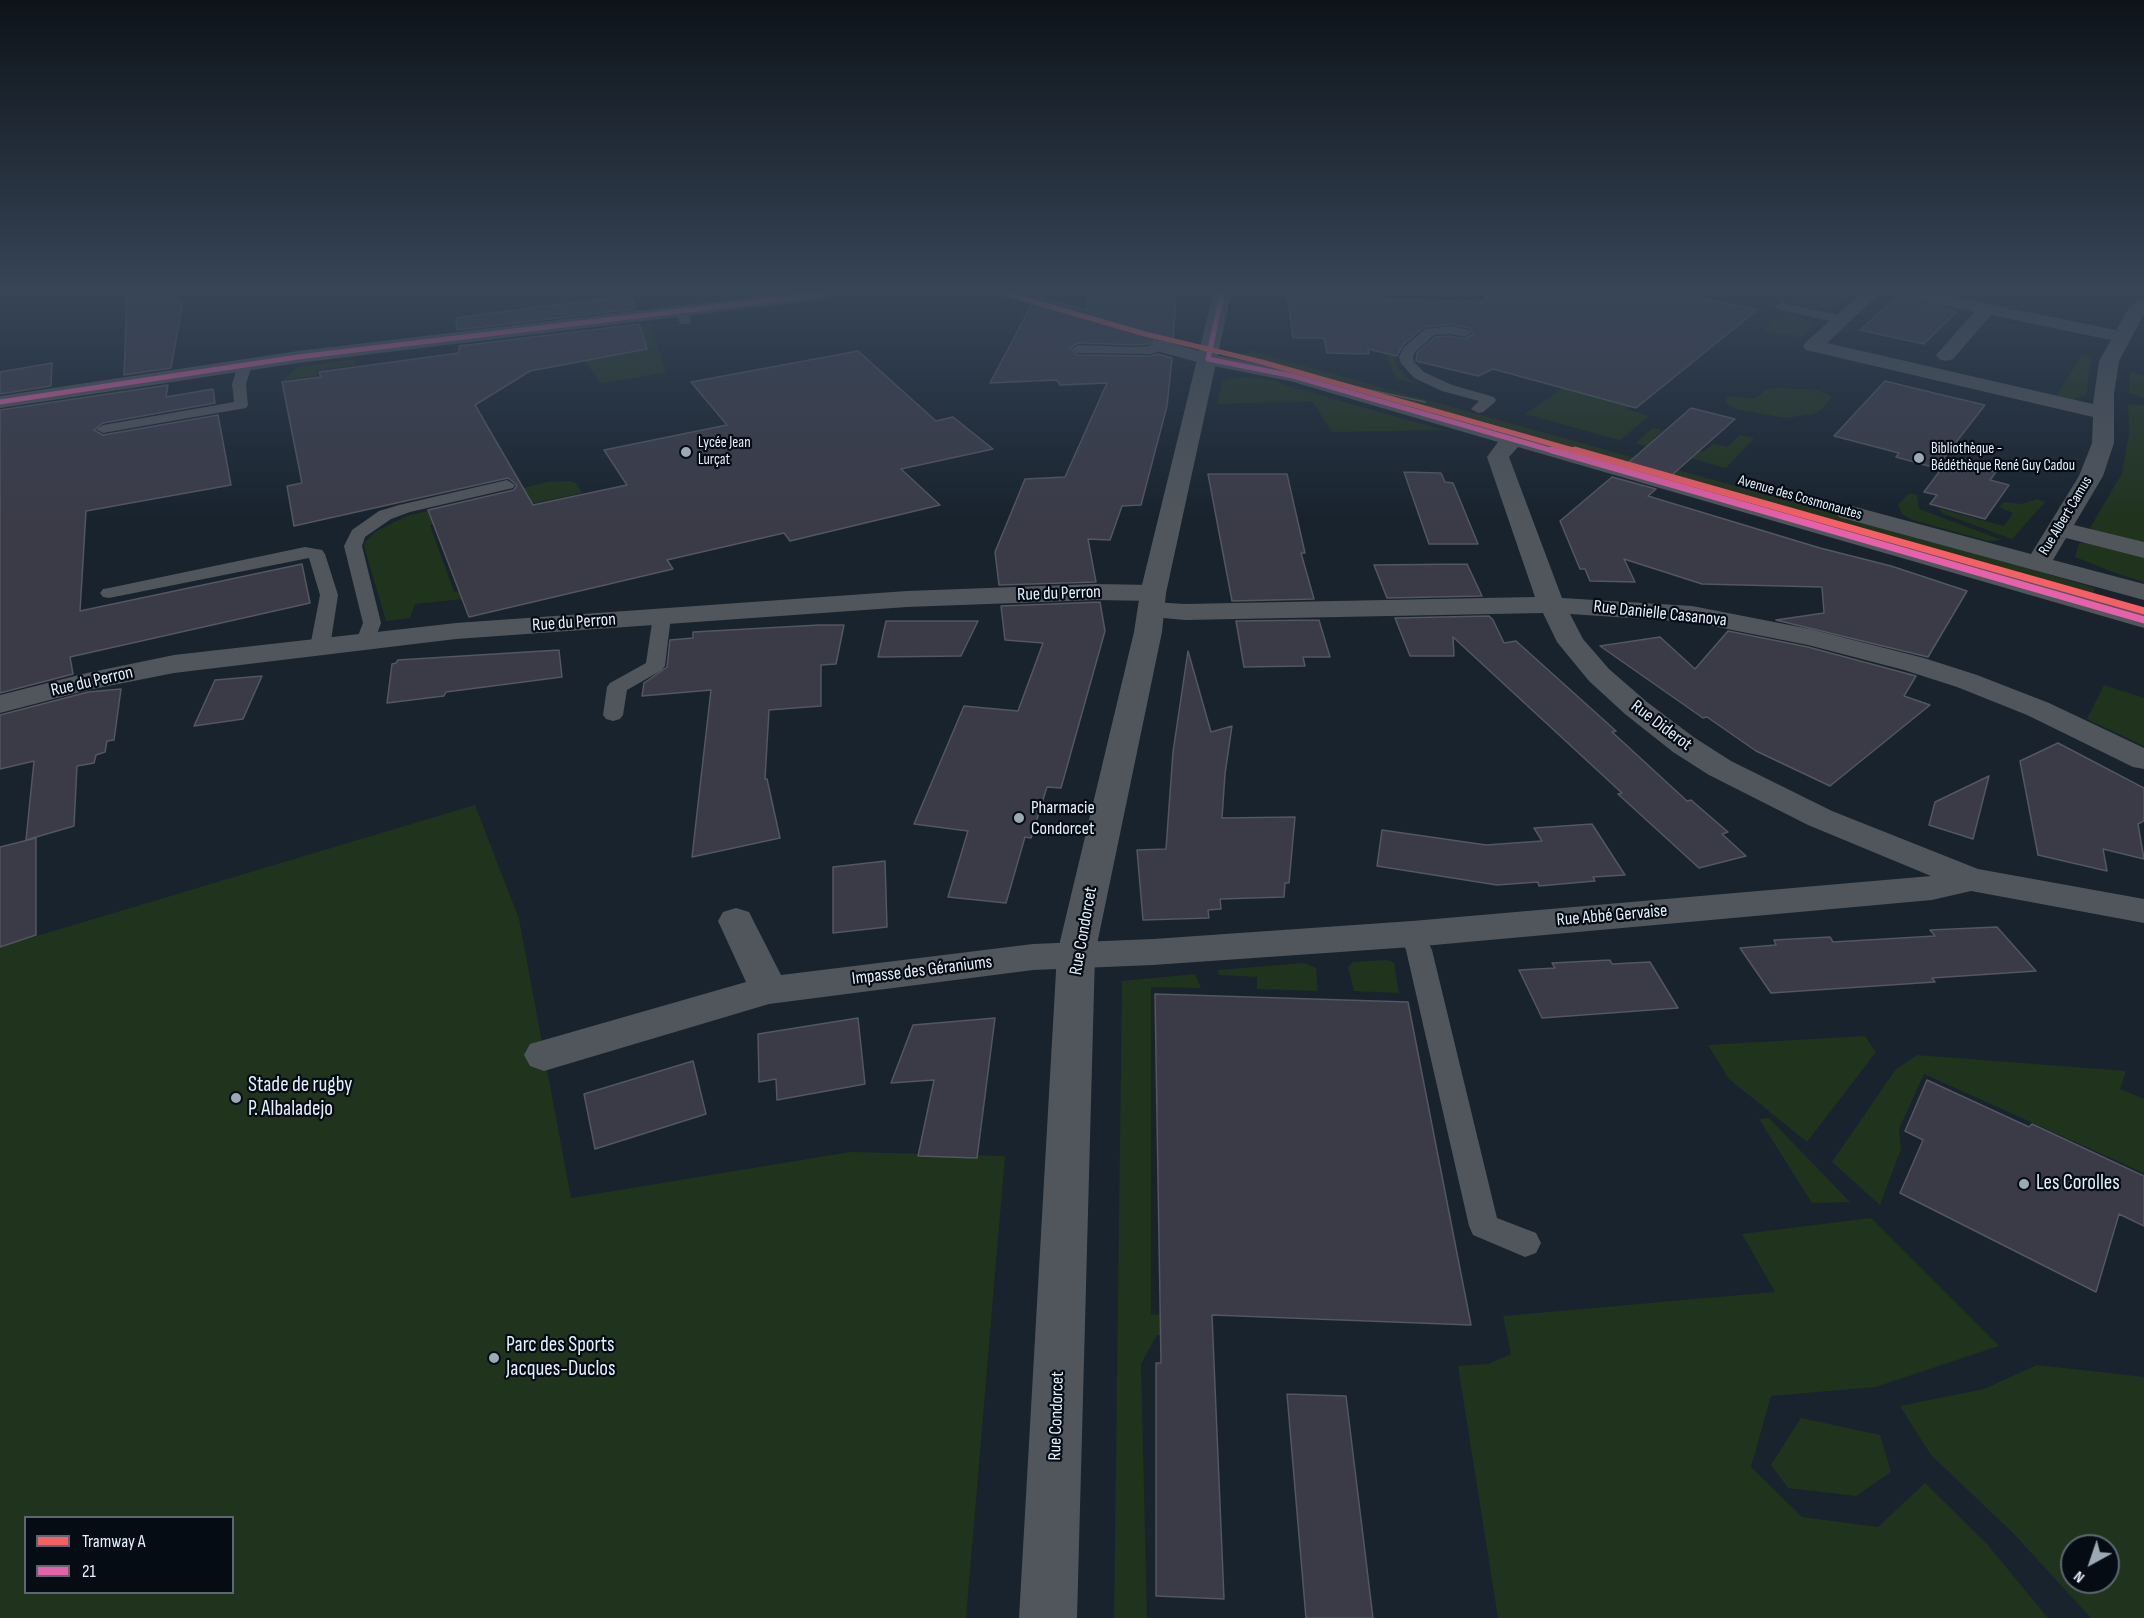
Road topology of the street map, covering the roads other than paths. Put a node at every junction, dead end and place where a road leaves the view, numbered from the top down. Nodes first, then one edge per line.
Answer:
1 (209, 370) edge
2 (243, 370) edge
3 (1211, 370) edge
4 (1277, 370) edge
5 (1337, 370) edge
6 (1414, 370) edge
7 (1915, 370) edge
8 (2108, 370) edge
9 (0, 402) edge
10 (1478, 409) junction
11 (2104, 413) junction
12 (102, 429) dead end
13 (1513, 440) junction
14 (507, 485) dead end
15 (1752, 485) dead end
16 (1832, 507) dead end
17 (2059, 529) junction
18 (2144, 550) edge
19 (2039, 562) junction
20 (2144, 592) edge
21 (109, 593) dead end
22 (1153, 601) junction
23 (1552, 605) junction
24 (662, 616) junction
25 (2144, 620) edge
26 (366, 641) junction
27 (320, 647) junction
28 (0, 704) edge
29 (613, 715) dead end
30 (2144, 760) edge
31 (1971, 879) junction
32 (2144, 911) edge
33 (736, 921) dead end
34 (1412, 933) junction
35 (1076, 954) junction
36 (769, 990) junction
37 (544, 1055) dead end
38 (1525, 1243) dead end
39 (1048, 1618) edge

1 - 9 street
2 - 12 lane
3 - 22 street, Rue Condorcet
4 - 13 street, Avenue des Cosmonautes
5 - 10 street, Avenue des Cosmonautes
6 - 10 lane
7 - 11 street
8 - 11 street, Rue Albert Camus
10 - 15 street, Avenue des Cosmonautes
11 - 17 street, Rue Albert Camus
13 - 23 street, Rue Diderot
13 - 25 street, Avenue des Cosmonautes
14 - 26 lane
16 - 19 street, Avenue des Cosmonautes
17 - 18 street
17 - 19 street, Rue Albert Camus
19 - 20 street, Avenue des Cosmonautes
21 - 27 lane
22 - 23 street, Rue Danielle Casanova
22 - 24 street, Rue du Perron
22 - 35 street, Rue Condorcet
23 - 30 street, Rue Danielle Casanova
23 - 31 street, Rue Diderot
24 - 26 street, Rue du Perron
24 - 29 lane
26 - 27 street, Rue du Perron
27 - 28 street, Rue du Perron
31 - 32 street, Rue Abbé Gervaise
31 - 34 street, Rue Abbé Gervaise
33 - 36 street
34 - 35 street, Rue Abbé Gervaise
34 - 38 lane
35 - 36 street, Impasse des Géraniums
35 - 39 street, Rue Condorcet
36 - 37 street, Impasse des Géraniums

